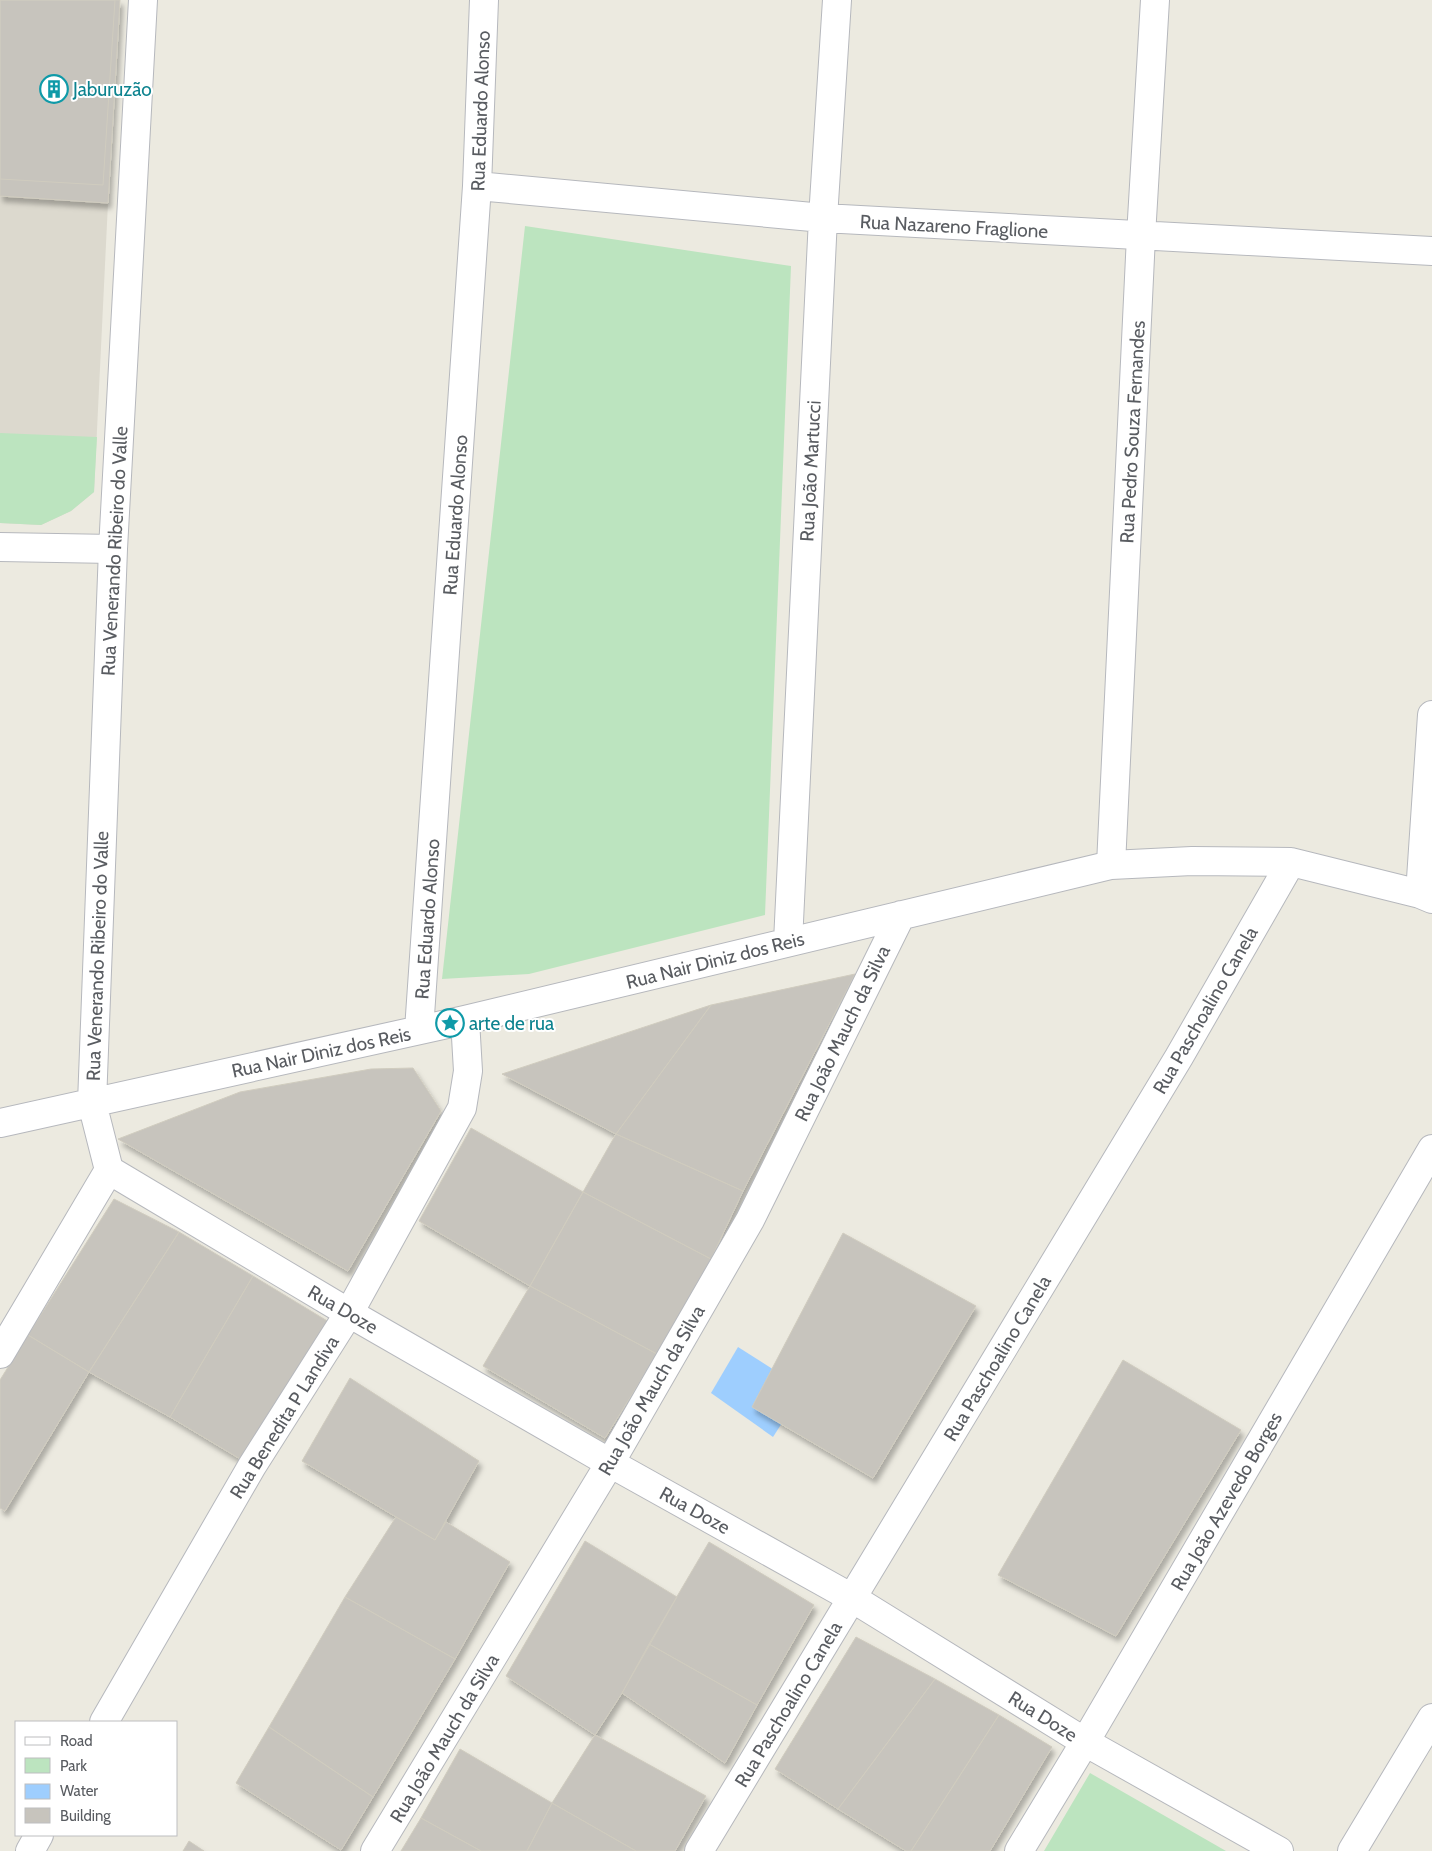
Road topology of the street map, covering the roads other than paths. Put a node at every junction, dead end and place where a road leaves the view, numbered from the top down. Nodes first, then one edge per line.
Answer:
1 (143, 0) edge
2 (484, 0) edge
3 (837, 0) edge
4 (1155, 0) edge
5 (477, 186) junction
6 (823, 218) junction
7 (1141, 236) junction
8 (1432, 251) edge
9 (0, 546) edge
10 (113, 549) junction
11 (1432, 716) edge
12 (1291, 862) junction
13 (1111, 865) junction
14 (1426, 896) edge
15 (901, 915) junction
16 (788, 942) junction
17 (465, 1020) junction
18 (419, 1030) junction
19 (92, 1103) junction
20 (0, 1123) edge
21 (1432, 1149) edge
22 (109, 1170) junction
23 (349, 1312) junction
24 (0, 1354) edge
25 (610, 1463) junction
26 (852, 1598) junction
27 (1432, 1718) edge
28 (105, 1721) edge
29 (1085, 1742) junction
30 (38, 1836) edge
31 (30, 1851) edge
32 (375, 1851) edge
33 (698, 1851) edge
34 (1019, 1851) edge
35 (1279, 1851) edge
36 (1352, 1851) edge

1 - 10 street, Rua Venerando Ribeiro do Valle
2 - 5 street, Rua Eduardo Alonso
3 - 6 street, Rua João Martucci
4 - 7 street, Rua Pedro Souza Fernandes
5 - 6 street, Rua Nazareno Fraglione
5 - 18 street, Rua Eduardo Alonso
6 - 7 street, Rua Nazareno Fraglione
6 - 16 street, Rua João Martucci
7 - 8 street, Rua Nazareno Fraglione
7 - 13 street, Rua Pedro Souza Fernandes
9 - 10 street
10 - 19 street, Rua Venerando Ribeiro do Valle
11 - 14 street
12 - 13 street, Rua Nair Diniz dos Reis
12 - 14 street, Rua Nair Diniz dos Reis
12 - 26 street, Rua Paschoalino Canela
13 - 15 street, Rua Nair Diniz dos Reis
15 - 16 street, Rua Nair Diniz dos Reis
15 - 25 street, Rua João Mauch da Silva
16 - 17 street, Rua Nair Diniz dos Reis
17 - 18 street, Rua Nair Diniz dos Reis
17 - 23 street, Rua Benedita P Landiva
18 - 19 street, Rua Nair Diniz dos Reis
19 - 20 street, Rua Nair Diniz dos Reis
19 - 22 street, Rua Venerando Ribeiro do Valle
21 - 29 street, Rua João Azevedo Borges
22 - 23 street, Rua Doze
22 - 24 street
23 - 25 street, Rua Doze
23 - 28 street, Rua Benedita P Landiva
25 - 26 street, Rua Doze
25 - 32 street, Rua João Mauch da Silva
26 - 29 street, Rua Doze
26 - 33 street, Rua Paschoalino Canela
27 - 36 street
29 - 34 street, Rua João Azevedo Borges
29 - 35 street, Rua Doze
30 - 31 street

